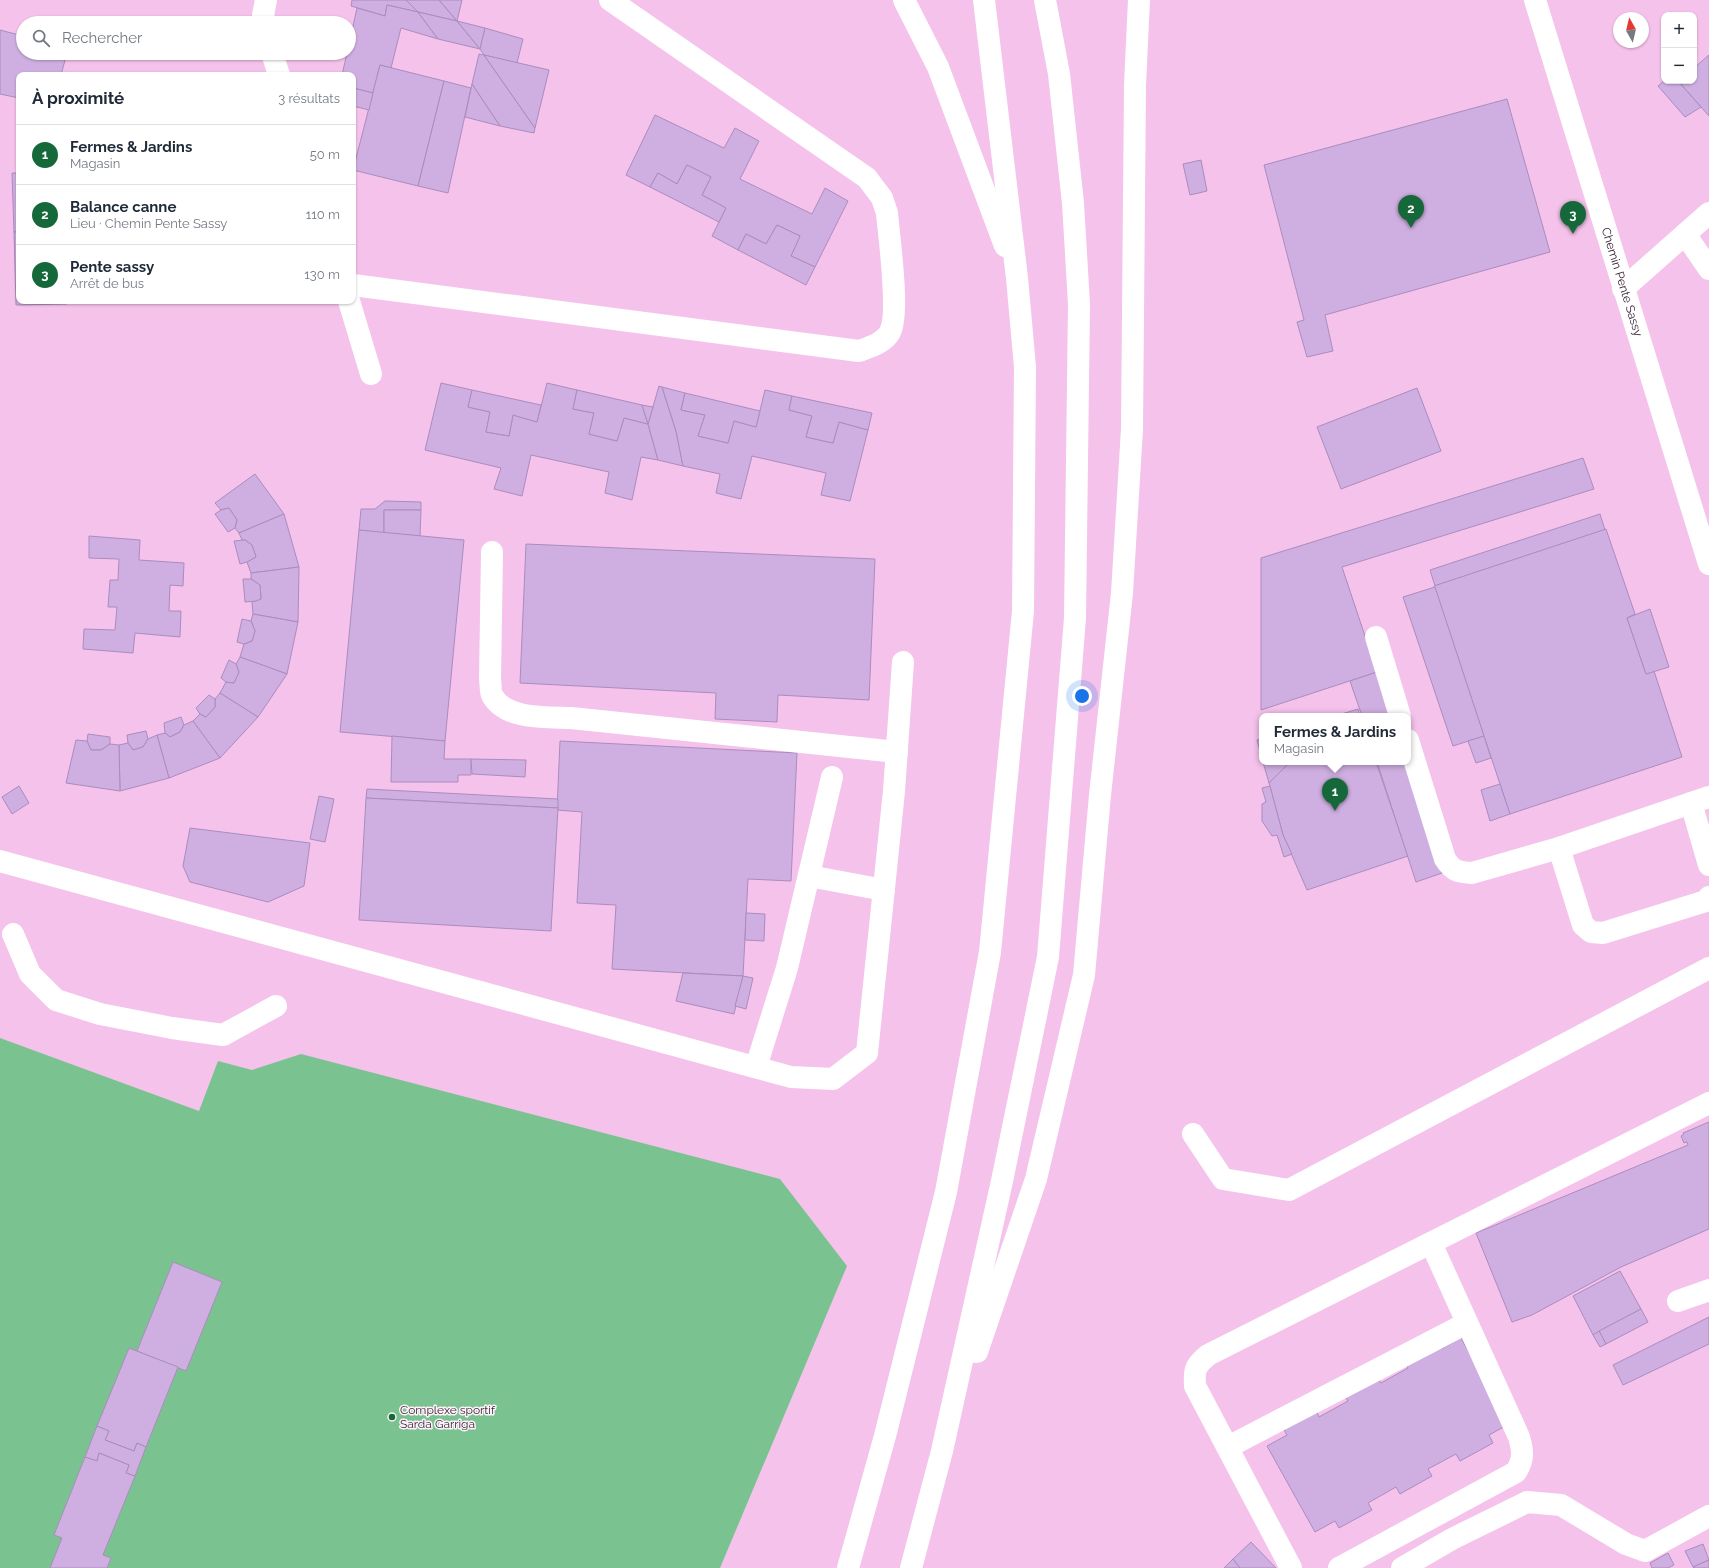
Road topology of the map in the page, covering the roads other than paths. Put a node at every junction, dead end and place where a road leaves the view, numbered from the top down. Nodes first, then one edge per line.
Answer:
1 (266, 0) edge
2 (610, 0) edge
3 (904, 0) edge
4 (984, 0) edge
5 (1045, 0) edge
6 (1139, 0) edge
7 (1535, 0) edge
8 (263, 16) edge
9 (274, 60) edge
10 (278, 72) edge
11 (1709, 213) edge
12 (1685, 234) junction
13 (1709, 269) edge
14 (1017, 278) junction
15 (356, 285) edge
16 (1623, 288) junction
17 (350, 304) edge
18 (371, 374) dead end
19 (492, 552) dead end
20 (1707, 552) edge
21 (1376, 637) dead end
22 (903, 662) dead end
23 (1399, 713) edge
24 (1411, 750) edge
25 (897, 752) junction
26 (832, 777) dead end
27 (1700, 800) edge
28 (1559, 848) junction
29 (0, 861) edge
30 (1709, 865) edge
31 (809, 876) junction
32 (884, 890) junction
33 (1709, 898) edge
34 (13, 934) dead end
35 (1709, 968) edge
36 (276, 1006) dead end
37 (756, 1067) junction
38 (1709, 1103) edge
39 (1193, 1134) dead end
40 (1431, 1243) junction
41 (1709, 1290) edge
42 (1678, 1301) dead end
43 (1467, 1323) junction
44 (1228, 1447) junction
45 (942, 1451) junction
46 (1709, 1516) edge
47 (848, 1568) edge
48 (911, 1568) edge
49 (1291, 1568) edge
50 (1339, 1568) edge
51 (1402, 1568) edge

1 - 8 main road
2 - 15 main road
3 - 14 main road
4 - 14 main road
5 - 45 main road
6 - 45 main road
7 - 16 main road, Chemin Pente Sassy
9 - 10 main road
11 - 12 main road
12 - 13 main road
12 - 16 main road
14 - 47 main road
16 - 20 main road, Chemin Pente Sassy
17 - 18 main road
19 - 25 main road
21 - 23 main road
22 - 25 main road
24 - 28 main road
25 - 32 main road
26 - 31 main road
27 - 28 main road
27 - 30 main road
28 - 33 main road
29 - 37 main road
31 - 32 main road
31 - 37 main road
32 - 37 main road
34 - 36 main road
35 - 39 main road
38 - 40 main road
40 - 43 main road
40 - 44 main road
41 - 42 main road
43 - 44 main road
43 - 50 main road
44 - 49 main road
45 - 48 main road
46 - 51 main road

